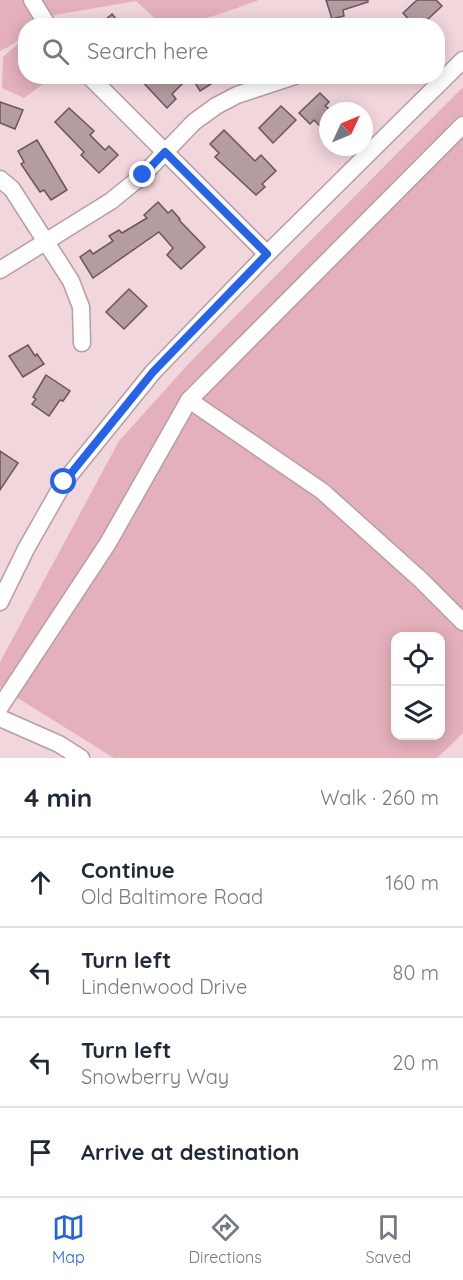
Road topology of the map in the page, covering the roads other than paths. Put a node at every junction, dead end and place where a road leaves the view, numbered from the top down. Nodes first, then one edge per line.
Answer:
1 (32, 0) edge
2 (43, 18) edge
3 (463, 60) edge
4 (445, 78) edge
5 (97, 84) edge
6 (271, 84) edge
7 (439, 84) edge
8 (463, 124) edge
9 (165, 152) junction
10 (0, 179) edge
11 (46, 241) junction
12 (267, 254) junction
13 (0, 270) edge
14 (82, 343) dead end
15 (189, 400) junction
16 (0, 602) edge
17 (463, 622) edge
18 (0, 706) edge
19 (0, 718) edge
20 (81, 758) edge

1 - 2 street
3 - 4 street
5 - 9 street
6 - 9 street
7 - 12 street
8 - 15 street
9 - 11 street
9 - 12 street
10 - 11 street
11 - 13 street
11 - 14 street
12 - 16 street
15 - 17 street
15 - 18 street
19 - 20 street

